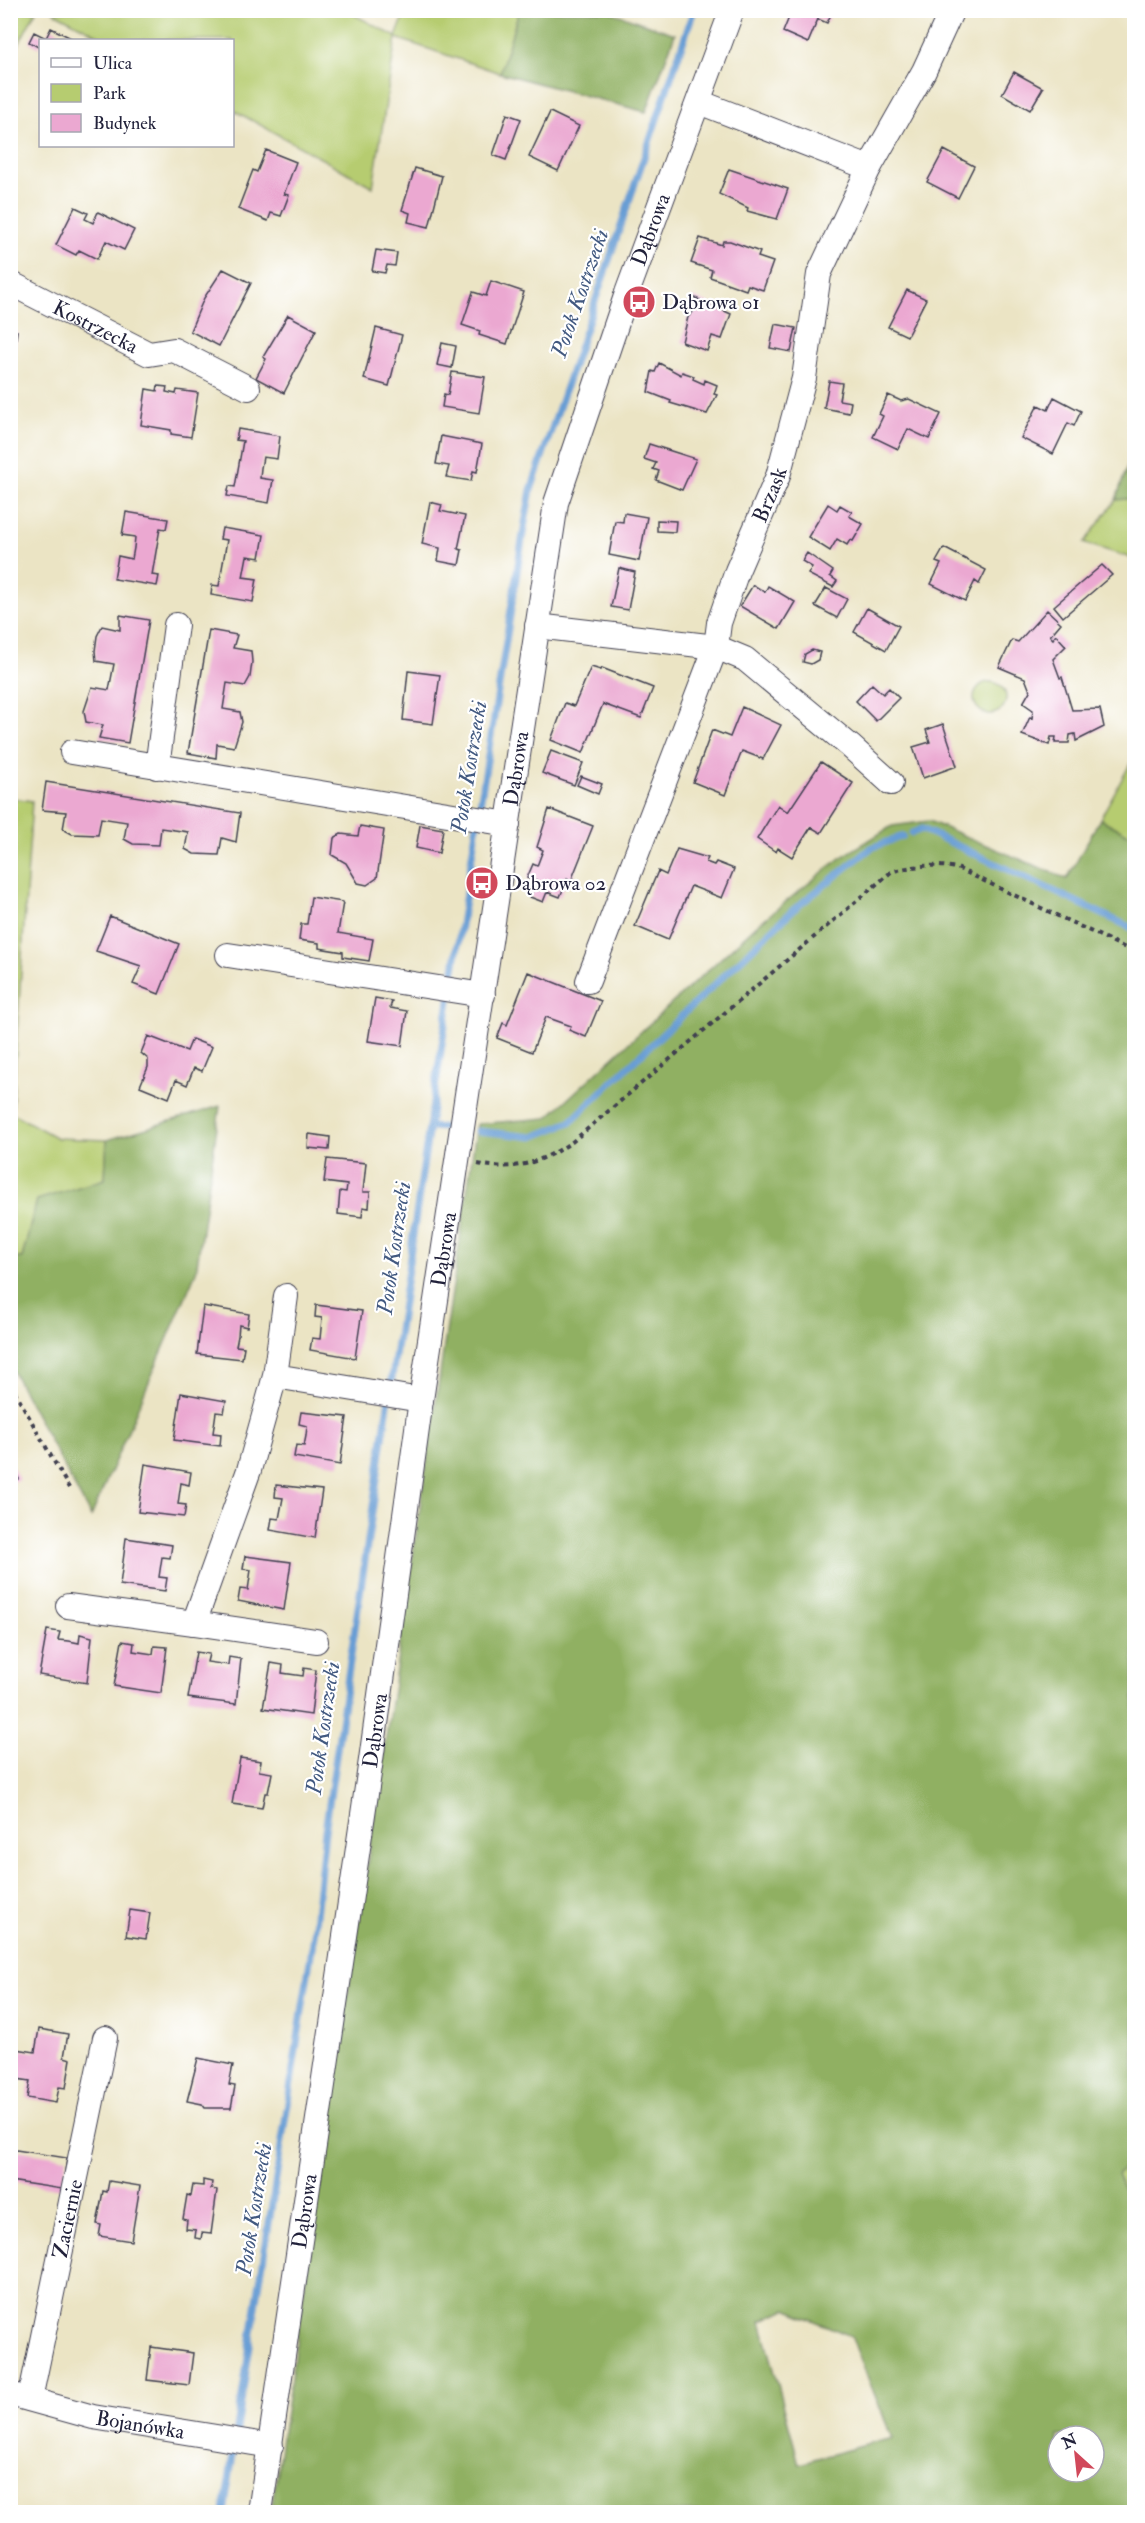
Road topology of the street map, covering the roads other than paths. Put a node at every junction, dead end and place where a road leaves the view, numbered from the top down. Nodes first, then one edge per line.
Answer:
1 (732, 10) edge
2 (952, 10) edge
3 (699, 102) junction
4 (869, 168) junction
5 (10, 283) edge
6 (248, 388) dead end
7 (176, 625) dead end
8 (537, 626) junction
9 (716, 648) junction
10 (72, 752) dead end
11 (157, 766) junction
12 (891, 783) dead end
13 (488, 821) junction
14 (228, 955) dead end
15 (588, 981) dead end
16 (462, 991) junction
17 (286, 1296) dead end
18 (275, 1376) junction
19 (414, 1398) junction
20 (68, 1606) dead end
21 (194, 1623) junction
22 (316, 1641) dead end
23 (105, 2038) dead end
24 (20, 2396) edge
25 (261, 2444) junction
26 (260, 2512) edge

1 - 3 street, Dąbrowa
2 - 4 street, Brzask
3 - 4 street
3 - 8 street, Dąbrowa
4 - 9 street, Brzask
5 - 6 street, Kostrzecka
7 - 11 street
8 - 9 street
8 - 13 street, Dąbrowa
9 - 12 street
9 - 15 street, Brzask
10 - 11 street
11 - 13 street
13 - 16 street, Dąbrowa
14 - 16 street
16 - 19 street, Dąbrowa
17 - 18 street
18 - 19 street
18 - 21 street
19 - 25 street, Dąbrowa
20 - 21 street
21 - 22 street
23 - 24 street, Zaciernie
24 - 25 street, Bojanówka
25 - 26 street, Dąbrowa

